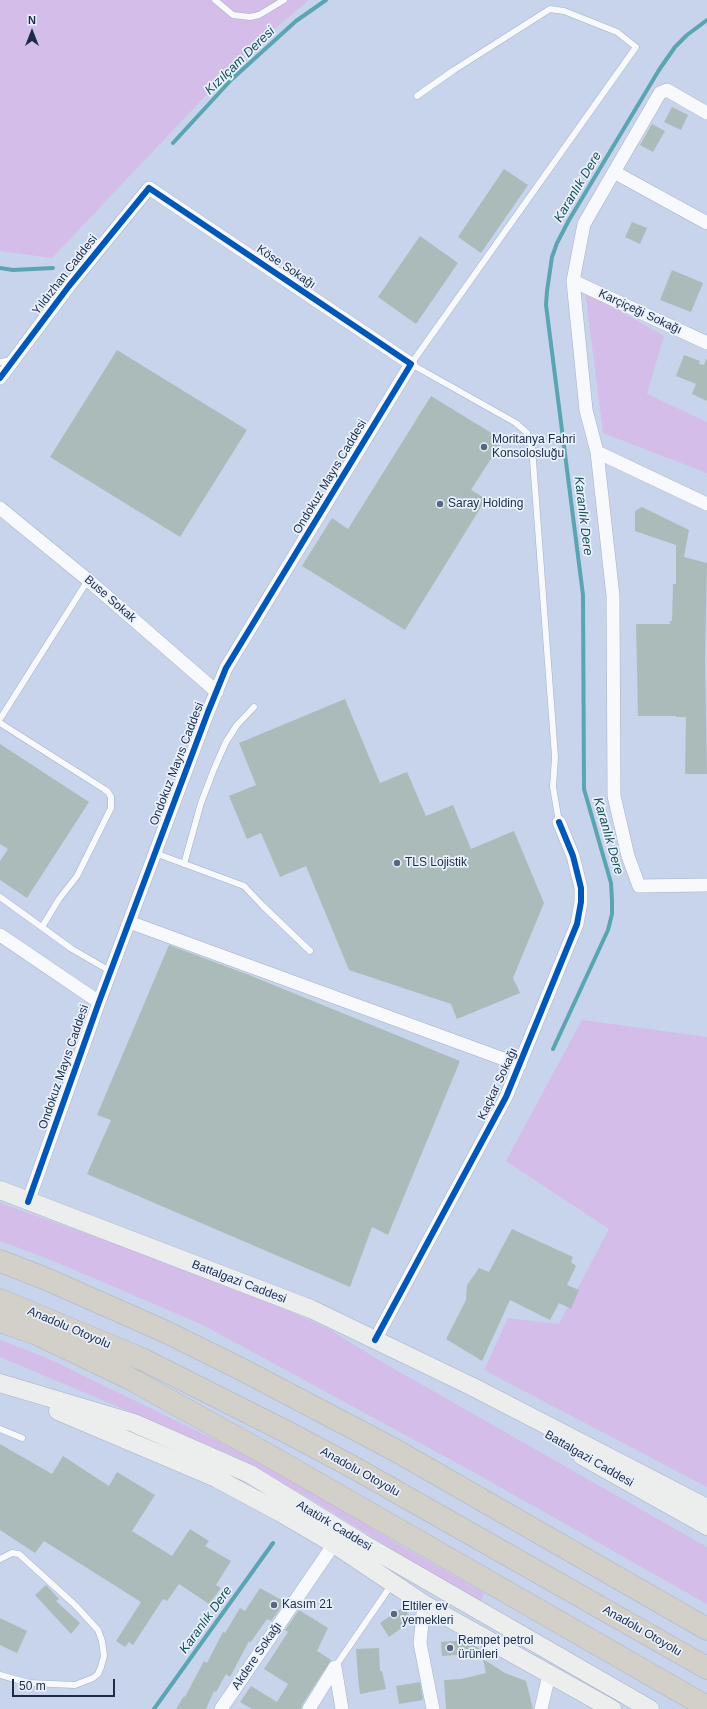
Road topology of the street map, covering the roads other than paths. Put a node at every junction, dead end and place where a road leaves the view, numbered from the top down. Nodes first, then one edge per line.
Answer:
1 (215, 0) edge
2 (284, 0) edge
3 (417, 96) dead end
4 (707, 113) edge
5 (614, 172) junction
6 (149, 188) joint
7 (707, 223) edge
8 (573, 280) junction
9 (707, 343) edge
10 (14, 360) junction
11 (0, 362) edge
12 (411, 364) junction
13 (0, 378) edge
14 (597, 452) junction
15 (707, 504) edge
16 (0, 508) edge
17 (88, 580) junction
18 (217, 692) junction
19 (254, 707) dead end
20 (0, 719) edge
21 (0, 723) edge
22 (559, 822) joint
23 (155, 853) junction
24 (184, 864) junction
25 (707, 885) edge
26 (0, 897) edge
27 (129, 922) junction
28 (42, 927) junction
29 (0, 935) edge
30 (310, 951) dead end
31 (110, 972) junction
32 (98, 1002) junction
33 (520, 1065) junction
34 (0, 1190) edge
35 (28, 1202) junction
36 (0, 1261) edge
37 (0, 1300) edge
38 (0, 1321) edge
39 (375, 1340) junction
40 (0, 1383) edge
41 (0, 1386) edge
42 (473, 1387) junction
43 (0, 1429) edge
44 (22, 1438) dead end
45 (707, 1508) edge
46 (707, 1526) edge
47 (334, 1544) junction
48 (0, 1559) edge
49 (392, 1583) junction
50 (424, 1604) junction
51 (707, 1629) edge
52 (335, 1667) junction
53 (707, 1668) edge
54 (0, 1675) edge
55 (549, 1675) junction
56 (707, 1706) edge
57 (221, 1709) edge
58 (308, 1709) edge
59 (342, 1709) edge
60 (433, 1709) edge
61 (541, 1709) edge
62 (612, 1709) edge
63 (650, 1709) edge

1 - 2 lane
3 - 12 lane
4 - 5 street
5 - 7 street
5 - 8 street
6 - 10 street, Yıldızhan Caddesi
6 - 12 street, Köse Sokağı
8 - 9 street, Karçiçeği Sokağı
8 - 14 street
10 - 11 lane
10 - 13 street, Yıldızhan Caddesi
12 - 18 street, Ondokuz Mayıs Caddesi
12 - 22 lane
14 - 15 street
14 - 25 street
16 - 17 street, Buse Sokak
17 - 18 street, Buse Sokak
17 - 20 lane
18 - 23 street, Ondokuz Mayıs Caddesi
19 - 24 lane
21 - 28 lane
22 - 33 street, Kaçkar Sokağı
23 - 24 lane
23 - 27 street, Ondokuz Mayıs Caddesi
24 - 30 lane
26 - 28 lane
27 - 31 street, Ondokuz Mayıs Caddesi
27 - 33 street
28 - 31 lane
29 - 32 street
31 - 32 street, Ondokuz Mayıs Caddesi
32 - 35 street, Ondokuz Mayıs Caddesi
33 - 39 street, Kaçkar Sokağı
34 - 35 main road, Battalgazi Caddesi
35 - 39 main road, Battalgazi Caddesi
36 - 51 highway
37 - 53 highway, Anadolu Otoyolu
38 - 56 highway
39 - 42 main road, Battalgazi Caddesi
40 - 63 main road, Atatürk Caddesi
41 - 47 main road, Atatürk Caddesi
42 - 45 main road, Battalgazi Caddesi
42 - 46 main road, Battalgazi Caddesi
43 - 44 lane
47 - 49 main road, Atatürk Caddesi
47 - 57 street, Akdere Sokağı
48 - 54 lane
49 - 50 main road, Atatürk Caddesi
49 - 52 lane
50 - 55 main road, Atatürk Caddesi
50 - 60 street
52 - 58 street
52 - 59 street
55 - 61 street
55 - 62 main road, Atatürk Caddesi

